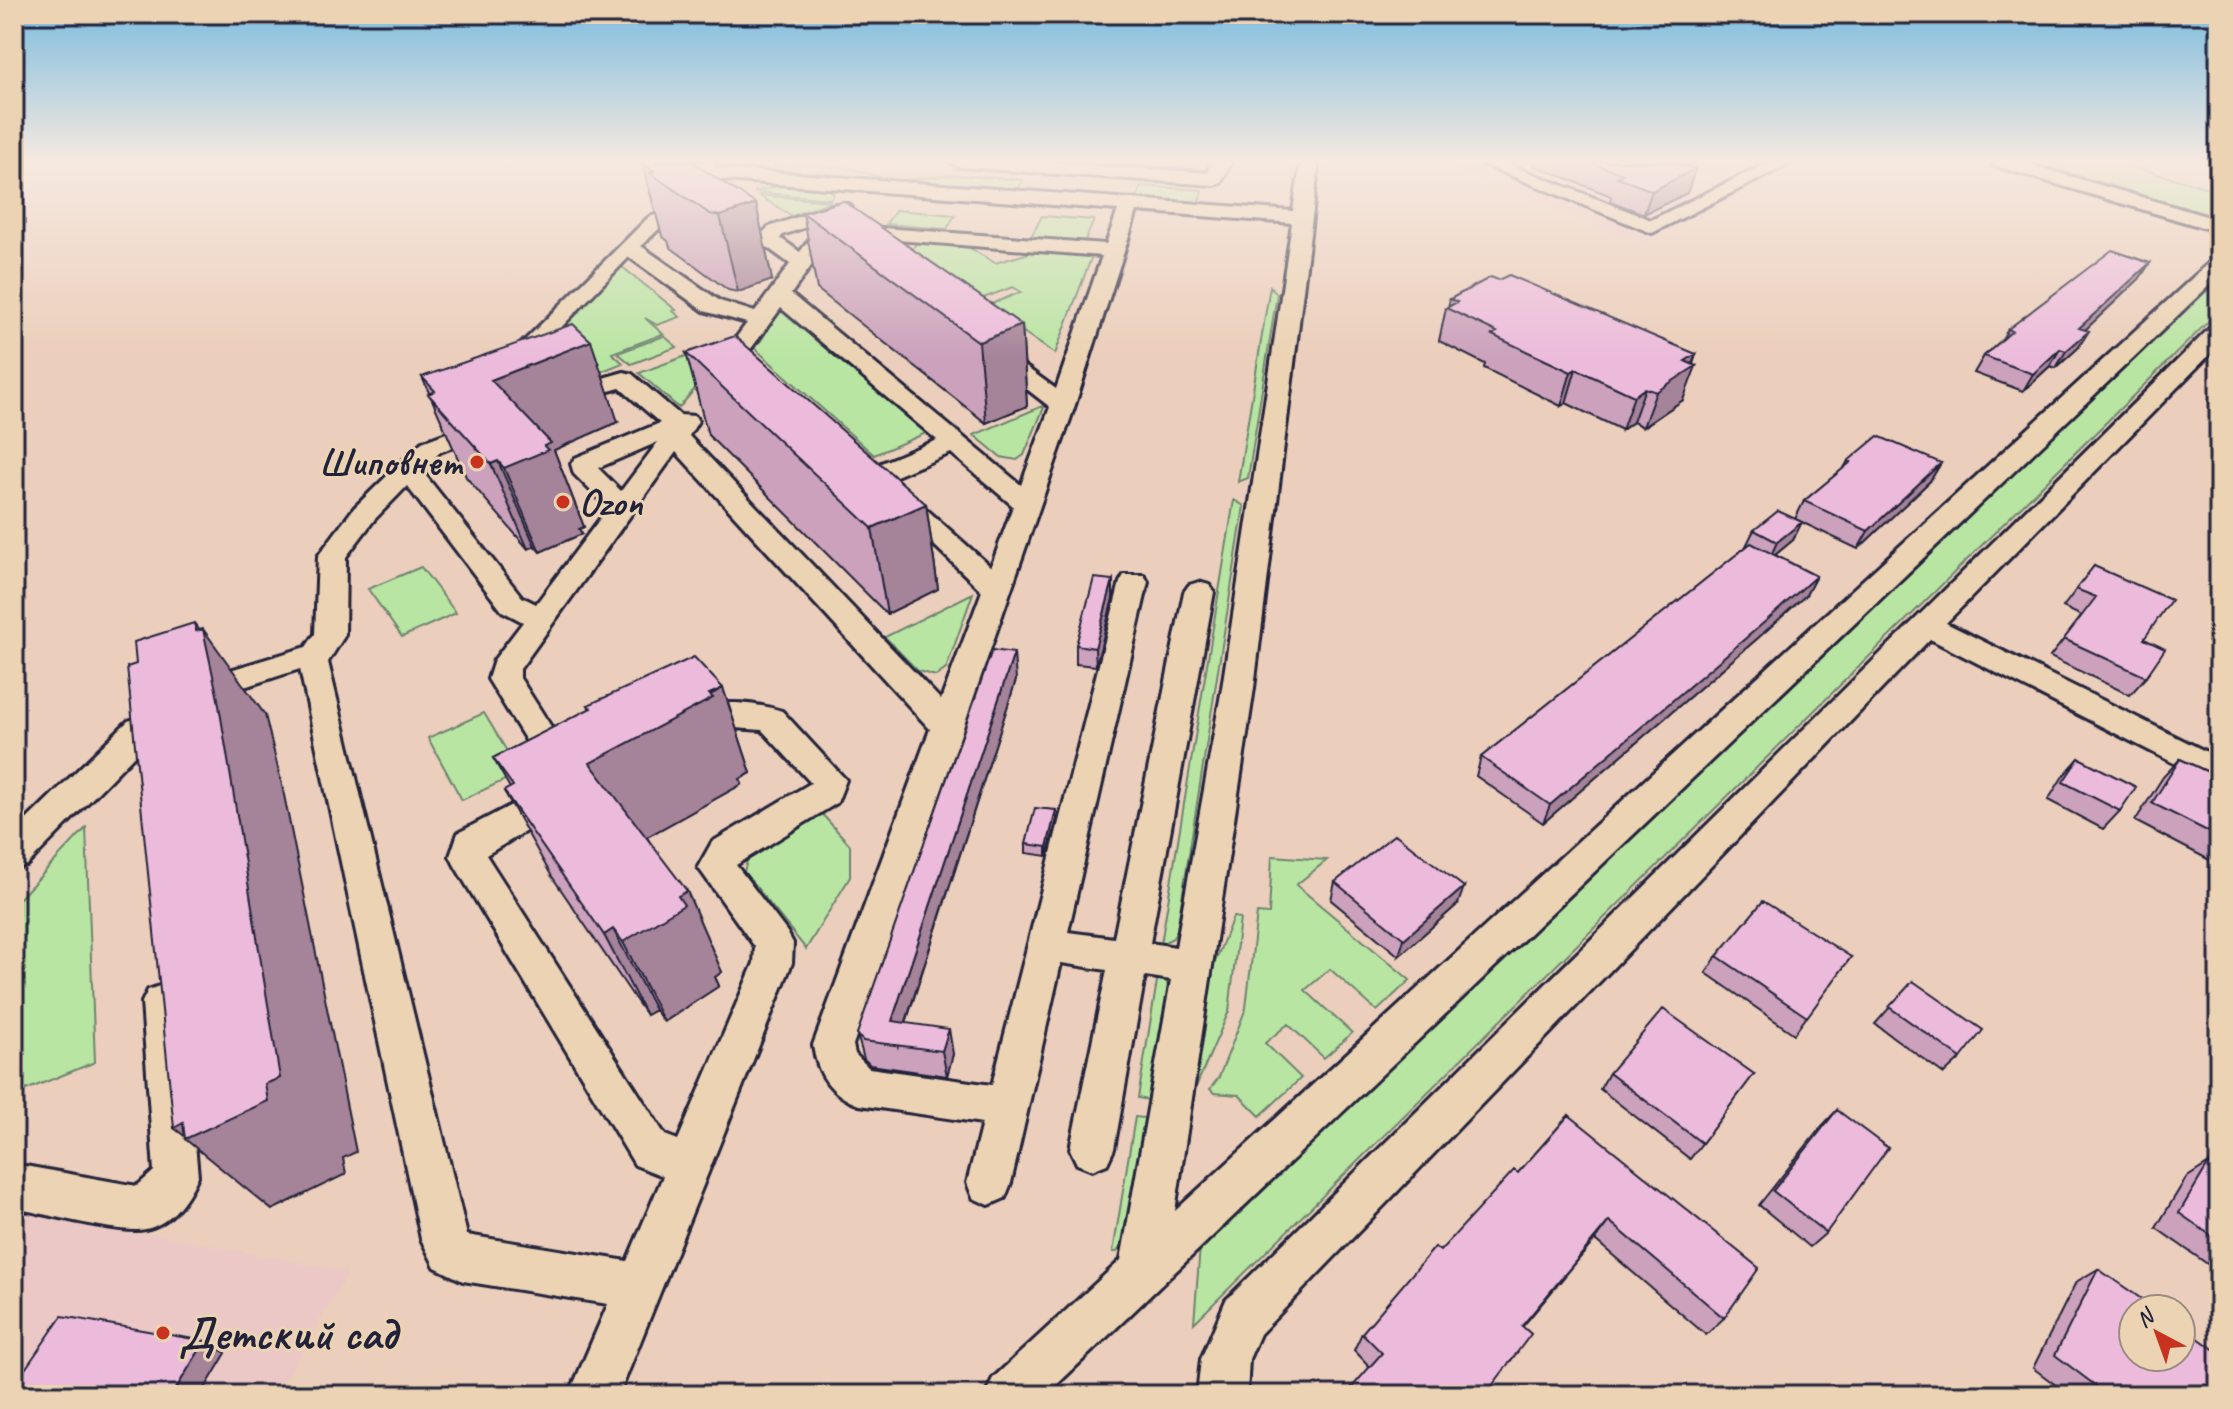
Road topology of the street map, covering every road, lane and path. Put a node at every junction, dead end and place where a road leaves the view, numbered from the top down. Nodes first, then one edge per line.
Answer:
1 (650, 227) edge
2 (788, 227) edge
3 (1116, 227) edge
4 (1301, 227) edge
5 (827, 228) joint
6 (867, 232) junction
7 (628, 247) junction
8 (1114, 251) junction
9 (858, 256) edge
10 (802, 263) junction
11 (2219, 264) edge
12 (779, 295) junction
13 (760, 320) junction
14 (2219, 332) edge
15 (973, 339) edge
16 (737, 352) junction
17 (759, 373) edge
18 (499, 379) edge
19 (476, 402) edge
20 (548, 403) edge
21 (1063, 405) junction
22 (519, 414) edge
23 (679, 428) junction
24 (955, 442) junction
25 (431, 447) junction
26 (850, 455) edge
27 (408, 470) junction
28 (873, 476) junction
29 (1025, 502) junction
30 (623, 507) junction
31 (1134, 582) dead end
32 (995, 587) junction
33 (1199, 592) dead end
34 (541, 619) junction
35 (1926, 625) junction
36 (312, 661) junction
37 (946, 725) junction
38 (140, 729) junction
39 (667, 739) edge
40 (2219, 773) edge
41 (143, 775) edge
42 (14, 855) edge
43 (1046, 945) junction
44 (1129, 957) junction
45 (158, 960) edge
46 (1192, 966) junction
47 (1007, 1107) junction
48 (1092, 1149) dead end
49 (689, 1166) junction
50 (989, 1183) dead end
51 (14, 1186) edge
52 (1143, 1267) junction
53 (641, 1286) junction
54 (594, 1395) edge
55 (1010, 1395) edge
56 (1222, 1395) edge

1 - 7 street
2 - 10 street
3 - 8 street
4 - 46 street
5 - 6 street
5 - 10 street
6 - 8 street
6 - 9 street
7 - 13 street
7 - 18 street
8 - 21 street
10 - 12 street
11 - 52 street
12 - 13 street
12 - 24 street
13 - 16 street
14 - 35 street
15 - 21 street
16 - 17 street
16 - 23 street
19 - 25 street
20 - 23 street
21 - 29 street
22 - 25 street
23 - 30 street
23 - 30 street
23 - 37 street
24 - 28 street
24 - 29 street
25 - 27 street
26 - 28 street
27 - 34 street
27 - 36 street
28 - 32 street
29 - 32 street
30 - 34 street
31 - 43 street
32 - 37 street
33 - 44 street
34 - 49 street
35 - 40 street
35 - 56 street
36 - 38 street
36 - 53 street
37 - 47 street
38 - 41 street
38 - 42 street
39 - 49 street
43 - 44 street
43 - 47 street
44 - 46 street
44 - 48 street
45 - 51 street
46 - 52 street
47 - 50 street
49 - 53 street
52 - 55 street
53 - 54 street

